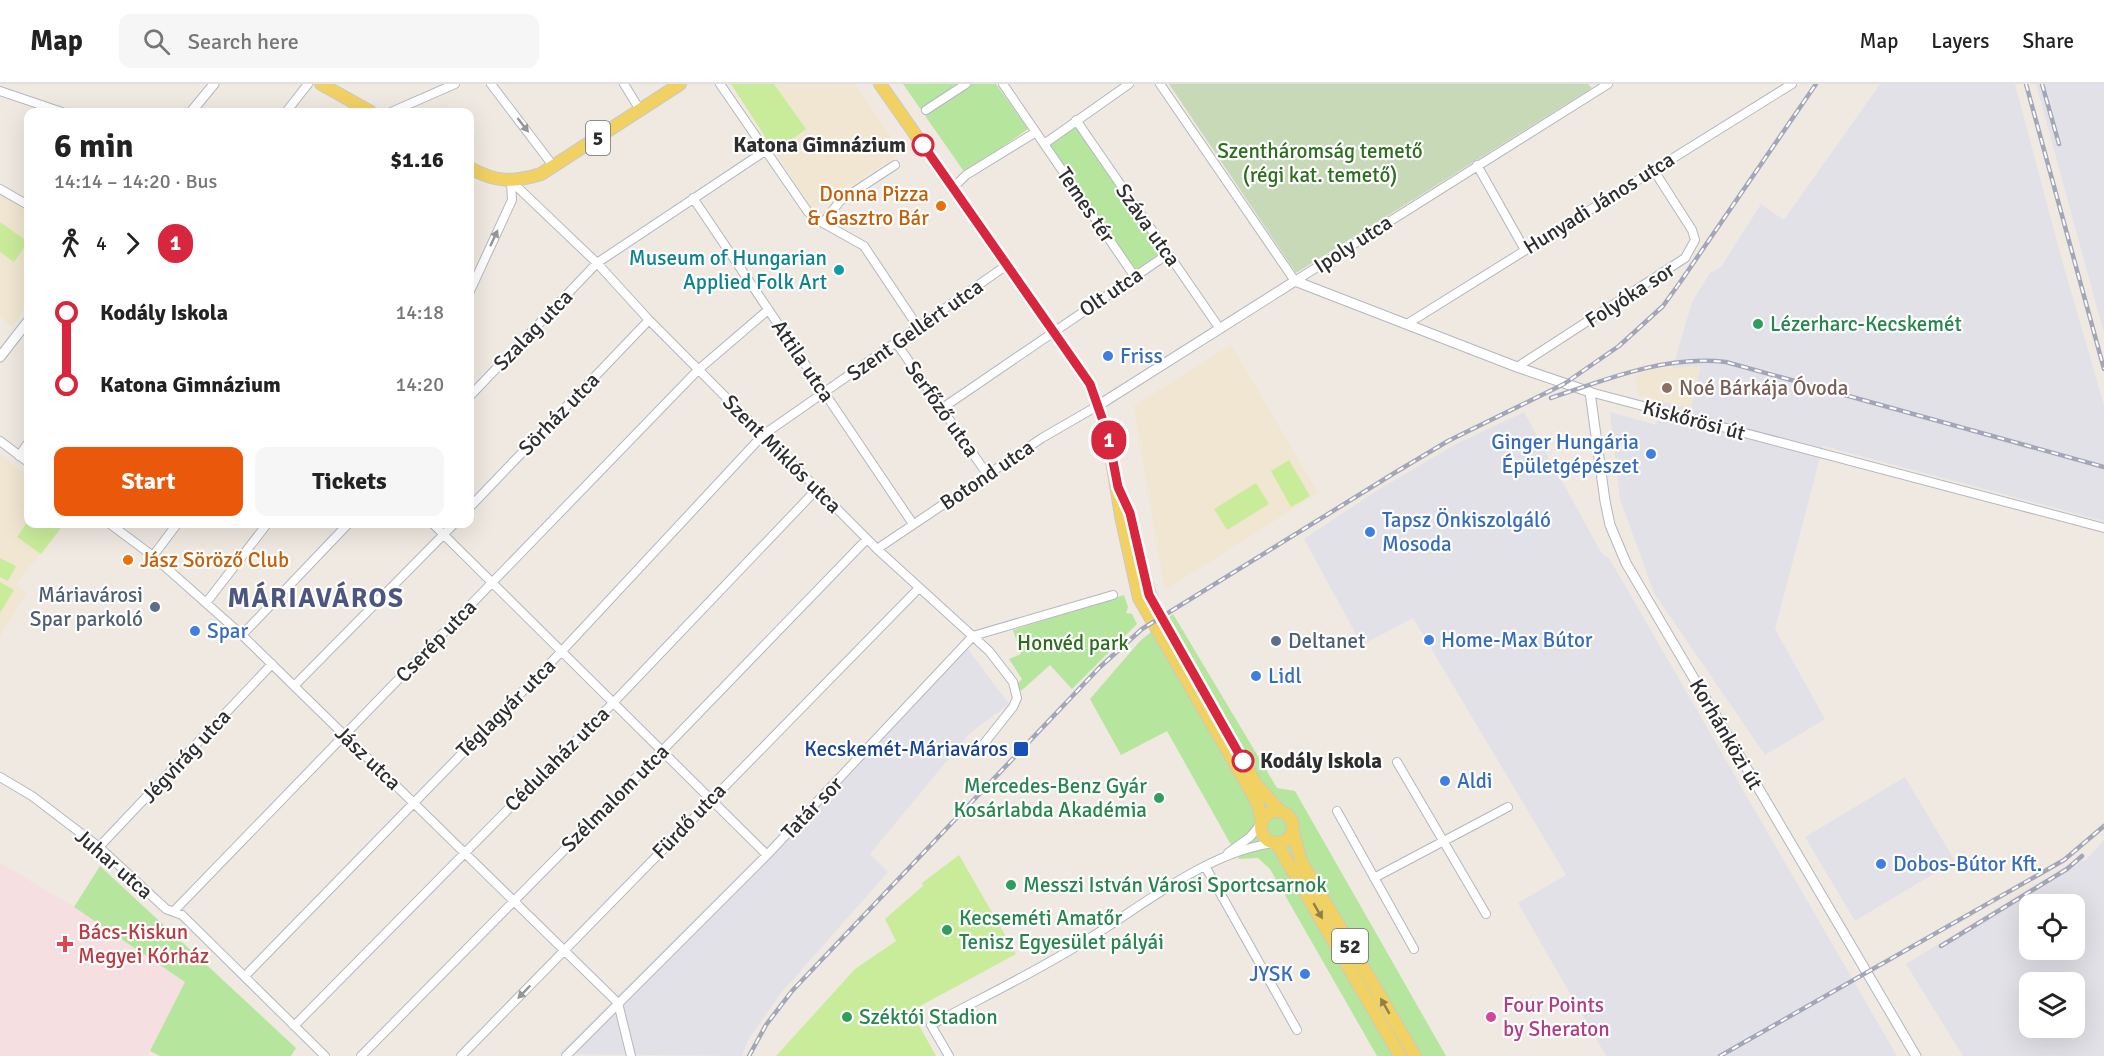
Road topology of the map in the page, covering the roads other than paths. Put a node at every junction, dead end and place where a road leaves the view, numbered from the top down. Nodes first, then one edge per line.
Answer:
1 (214, 84) edge
2 (308, 84) edge
3 (321, 84) edge
4 (454, 84) edge
5 (491, 84) edge
6 (624, 84) edge
7 (680, 84) edge
8 (720, 84) edge
9 (880, 84) edge
10 (966, 84) edge
11 (1003, 84) edge
12 (1129, 84) edge
13 (1160, 84) edge
14 (1608, 84) edge
15 (1792, 84) edge
16 (0, 91) edge
17 (50, 108) edge
18 (194, 108) edge
19 (289, 108) edge
20 (364, 108) edge
21 (400, 108) edge
22 (640, 110) junction
23 (926, 110) dead end
24 (1076, 120) junction
25 (1036, 132) junction
26 (1044, 144) junction
27 (765, 151) junction
28 (895, 165) dead end
29 (1477, 165) junction
30 (554, 166) junction
31 (1653, 169) junction
32 (474, 170) edge
33 (511, 181) junction
34 (954, 187) junction
35 (0, 189) edge
36 (693, 198) junction
37 (24, 203) edge
38 (823, 224) junction
39 (1525, 250) junction
40 (1168, 254) junction
41 (597, 263) junction
42 (1007, 265) junction
43 (1135, 277) junction
44 (1295, 281) junction
45 (474, 282) edge
46 (768, 310) junction
47 (649, 321) junction
48 (1407, 324) junction
49 (24, 326) edge
50 (918, 327) junction
51 (1220, 329) junction
52 (1054, 331) junction
53 (897, 344) junction
54 (0, 357) edge
55 (1517, 367) junction
56 (698, 370) junction
57 (474, 392) edge
58 (1590, 392) junction
59 (825, 393) junction
60 (1099, 405) junction
61 (941, 409) junction
62 (763, 435) junction
63 (0, 441) edge
64 (24, 449) edge
65 (19, 456) junction
66 (24, 459) edge
67 (987, 474) junction
68 (817, 489) junction
69 (474, 503) edge
70 (913, 524) junction
71 (115, 528) edge
72 (174, 528) edge
73 (264, 528) edge
74 (344, 528) edge
75 (437, 528) edge
76 (450, 528) edge
77 (2104, 528) edge
78 (444, 534) junction
79 (867, 539) junction
80 (878, 549) junction
81 (153, 556) junction
82 (492, 583) junction
83 (919, 588) junction
84 (1141, 588) junction
85 (1113, 595) dead end
86 (206, 603) junction
87 (242, 635) junction
88 (973, 636) junction
89 (561, 652) junction
90 (272, 664) junction
91 (294, 686) junction
92 (612, 704) junction
93 (345, 736) junction
94 (982, 746) dead end
95 (662, 752) junction
96 (1397, 762) dead end
97 (0, 777) edge
98 (711, 798) junction
99 (413, 802) junction
100 (1508, 807) dead end
101 (1280, 811) junction
102 (1337, 811) dead end
103 (1261, 823) junction
104 (1293, 832) junction
105 (1443, 841) junction
106 (1275, 843) junction
107 (99, 848) junction
108 (464, 852) junction
109 (766, 855) junction
110 (1220, 859) junction
111 (1205, 866) junction
112 (1374, 878) junction
113 (514, 901) junction
114 (174, 911) junction
115 (1486, 914) dead end
116 (1414, 949) dead end
117 (565, 950) junction
118 (245, 976) junction
119 (618, 1003) junction
120 (294, 1026) junction
121 (1297, 1030) dead end
122 (325, 1056) edge
123 (361, 1056) edge
124 (461, 1056) edge
125 (566, 1056) edge
126 (631, 1056) edge
127 (949, 1056) edge
128 (1400, 1056) edge
129 (1415, 1056) edge
130 (1916, 1056) edge

1 - 18 street
2 - 19 street
3 - 20 main road
4 - 21 street
5 -> 30 street
6 - 22 street
7 - 22 main road, 5
8 - 27 street, Serfőző utca
9 - 34 main road, 52
10 - 23 street
11 - 25 street, Temes tér
12 - 24 street
13 - 44 street
14 - 29 street, Ipoly utca
15 - 31 street, Hunyadi János utca
16 - 17 street
22 - 30 main road, 5
24 - 26 street
24 - 40 street, Száva utca
25 - 26 street, Temes tér
25 - 34 street
26 - 43 street, Temes tér
27 - 36 street, Szalag utca
27 - 38 street, Serfőző utca
28 - 38 street
29 - 39 street
29 - 44 street, Ipoly utca
30 - 33 main road, 5
31 - 39 street, Hunyadi János utca
31 - 55 street, Folyóka sor
32 - 33 main road, 5
33 - 41 street, Szent Miklós utca
45 -> 33 street
34 - 42 main road, 52
35 - 37 street
36 - 41 street, Szalag utca
36 - 46 street, Attila utca
38 - 50 street, Serfőző utca
39 - 48 street, Hunyadi János utca
40 - 43 street, Olt utca
40 - 51 street, Száva utca
41 - 47 street, Szent Miklós utca
41 - 57 street, Szalag utca
42 - 50 street, Szent Gellért utca
42 - 52 main road, 52
43 - 52 street, Olt utca
44 - 48 street, Kiskőrösi út
44 - 51 street, Ipoly utca
46 - 56 street, Cserép utca
46 - 59 street, Attila utca
47 - 56 street, Szent Miklós utca
47 - 69 street, Sörház utca
48 - 55 street, Kiskőrösi út
49 - 54 street
50 - 53 street, Szent Gellért utca
51 - 60 street, Ipoly utca
52 - 60 main road, 52
52 - 61 street, Olt utca
53 - 59 street, Szent Gellért utca
53 - 61 street, Serfőző utca
55 - 58 street, Kiskőrösi út
56 - 62 street, Szent Miklós utca
56 - 82 street, Cserép utca
58 - 77 street, Kiskőrösi út
58 - 130 street, Korhánközi út
59 - 62 street, Szent Gellért utca
59 - 70 street, Attila utca
60 - 67 street, Botond utca
60 - 84 main road, 52
61 - 67 street, Serfőző utca
62 - 68 street, Szent Miklós utca
62 - 89 street, Téglagyár utca
63 - 65 street
64 - 65 street
65 - 66 street
67 - 70 street, Botond utca
68 - 79 street, Szent Miklós utca
68 - 92 street, Cédulaház utca
70 - 80 street, Botond utca
71 - 81 street, Jász utca
72 - 81 street
73 - 86 street
74 - 87 street
75 - 78 street
76 - 78 street
78 - 82 street
78 - 91 street
79 - 80 street, Szent Miklós utca
79 - 95 street, Szélmalom utca
80 - 83 street, Szent Miklós utca
81 - 86 street, Jász utca
82 - 89 street
82 - 93 street, Cserép utca
83 - 88 street, Szent Miklós utca
83 - 98 street, Fürdő utca
84 - 101 main road, 52
84 - 103 main road, 52
85 - 88 street
86 - 87 street, Jász utca
87 - 90 street, Jász utca
88 - 94 street, Szent Miklós utca
88 - 109 street, Tatár sor
89 - 92 street
89 - 99 street, Téglagyár utca
90 - 91 street, Jász utca
90 - 107 street, Jégvirág utca
91 - 93 street, Jász utca
92 - 95 street
92 - 108 street, Cédulaház utca
93 - 99 street, Jász utca
93 - 114 street, Cserép utca
95 - 98 street
95 - 113 street, Szélmalom utca
96 - 105 street
97 - 107 street, Juhar utca
98 - 109 street
98 - 117 street, Fürdő utca
99 - 108 street, Jász utca
99 - 118 street, Téglagyár utca
100 - 105 street
101 - 103 main road
101 - 104 main road, 52
102 - 112 street
103 - 106 main road, 52
103 - 110 street
104 - 106 main road
129 -> 104 main road, 52
105 - 112 street
105 - 115 street
106 - 110 street
106 -> 128 main road, 52
107 - 114 street, Juhar utca
108 - 113 street, Jász utca
108 - 120 street, Cédulaház utca
109 - 119 street, Tatár sor
110 - 111 street
111 - 121 street
111 - 127 street
112 - 116 street
113 - 117 street, Jász utca
113 - 123 street, Szélmalom utca
114 - 118 street, Juhar utca
117 - 119 street, Jász utca
117 -> 124 street, Fürdő utca
118 - 120 street, Juhar utca
119 - 125 street, Tatár sor
119 - 126 street
120 - 122 street, Juhar utca

